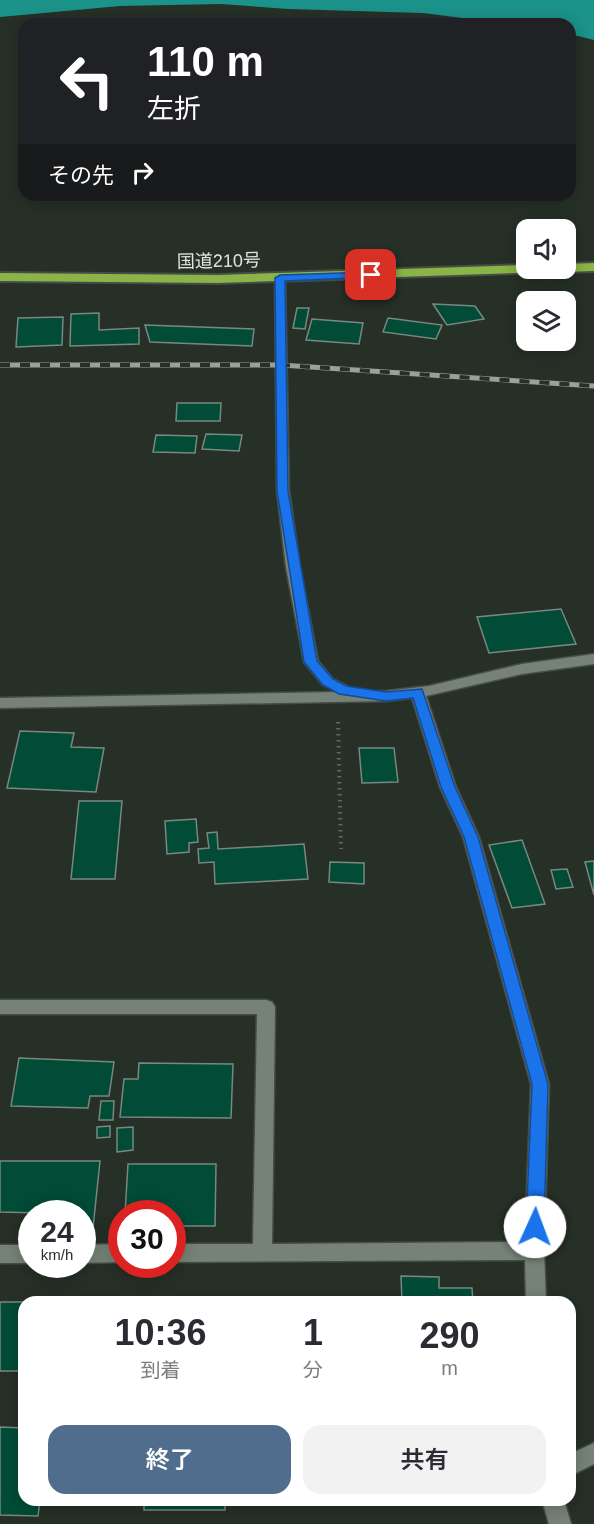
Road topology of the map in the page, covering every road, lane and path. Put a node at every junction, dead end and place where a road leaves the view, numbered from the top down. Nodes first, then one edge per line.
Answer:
1 (594, 267) edge
2 (576, 268) edge
3 (516, 269) edge
4 (0, 278) edge
5 (280, 278) junction
6 (594, 659) edge
7 (418, 693) junction
8 (386, 696) junction
9 (337, 697) junction
10 (0, 703) edge
11 (341, 849) dead end
12 (0, 1007) edge
13 (534, 1251) junction
14 (262, 1252) junction
15 (186, 1253) edge
16 (0, 1254) edge
17 (18, 1254) edge
18 (536, 1296) edge
19 (594, 1453) edge
20 (576, 1462) edge
21 (555, 1506) edge
22 (560, 1524) edge

1 - 2 highway
3 - 5 highway, 国道210号
4 - 5 highway, 国道210号
5 - 8 street
6 - 7 street
7 - 8 street
7 - 13 street
8 - 9 street
9 - 10 street
9 - 11 path
12 - 14 street
13 - 14 street
13 - 18 street
14 - 15 street
16 - 17 street
19 - 20 street
21 - 22 street

